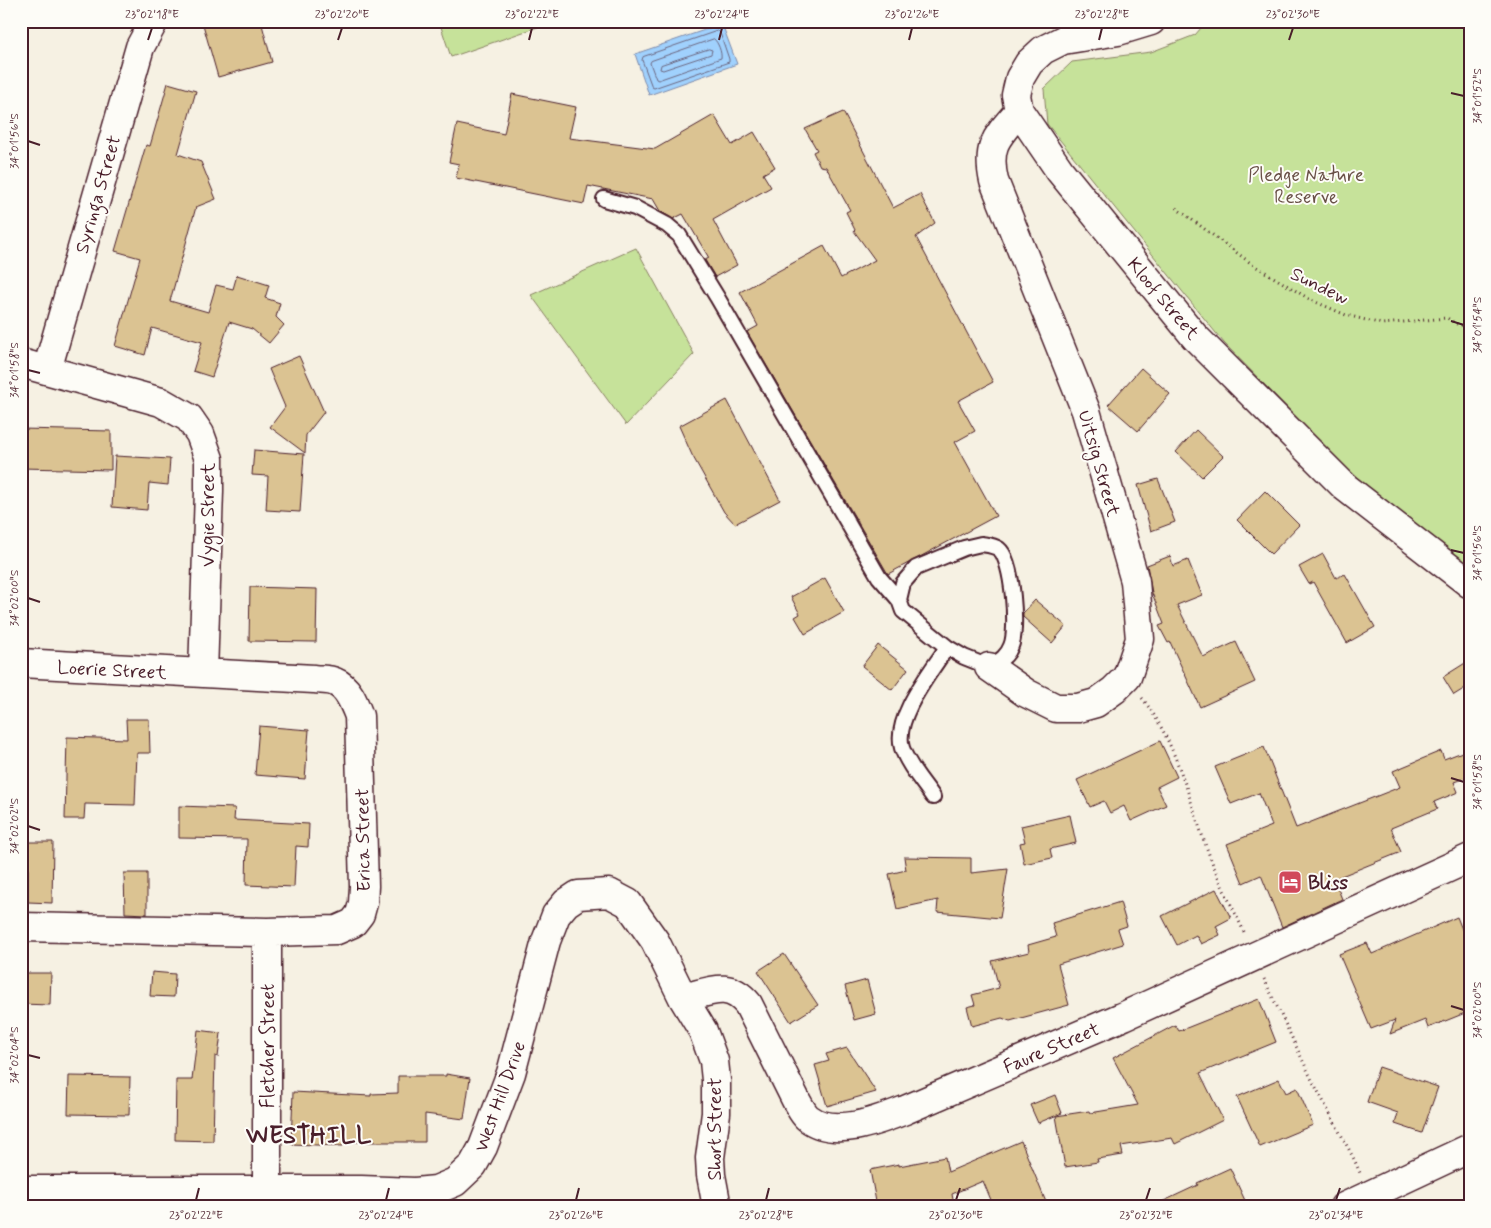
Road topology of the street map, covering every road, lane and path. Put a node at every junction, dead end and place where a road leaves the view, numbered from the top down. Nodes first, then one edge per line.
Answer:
1 (154, 21) edge
2 (1151, 21) edge
3 (1019, 111) junction
4 (604, 199) dead end
5 (1176, 208) dead end
6 (1470, 322) edge
7 (34, 367) edge
8 (1470, 584) edge
9 (899, 600) junction
10 (946, 647) junction
11 (21, 664) edge
12 (989, 667) junction
13 (203, 673) junction
14 (933, 797) dead end
15 (1470, 858) edge
16 (21, 927) edge
17 (267, 932) junction
18 (684, 998) junction
19 (1470, 1148) edge
20 (21, 1190) edge
21 (267, 1190) junction
22 (1384, 1198) edge
23 (717, 1207) edge
24 (1344, 1207) edge

1 - 7 street, Syringa Street
2 - 3 street
3 - 8 street, Kloof Street
3 - 12 street, Uitsig Street
4 - 9 lane, Uitsig Street
5 - 6 path, Sundew
7 - 13 street, Vygie Street
9 - 10 lane, Uitsig Street
9 - 12 lane
10 - 12 lane, Uitsig Street
10 - 14 lane
11 - 13 street, Loerie Street
13 - 17 street, Erica Street
15 - 18 street, Faure Street
16 - 17 street, Erica Street
17 - 21 street, Fletcher Street
18 - 21 street, West Hill Drive
18 - 23 street, Short Street
19 - 22 street
20 - 21 street, West Hill Drive
22 - 24 street

